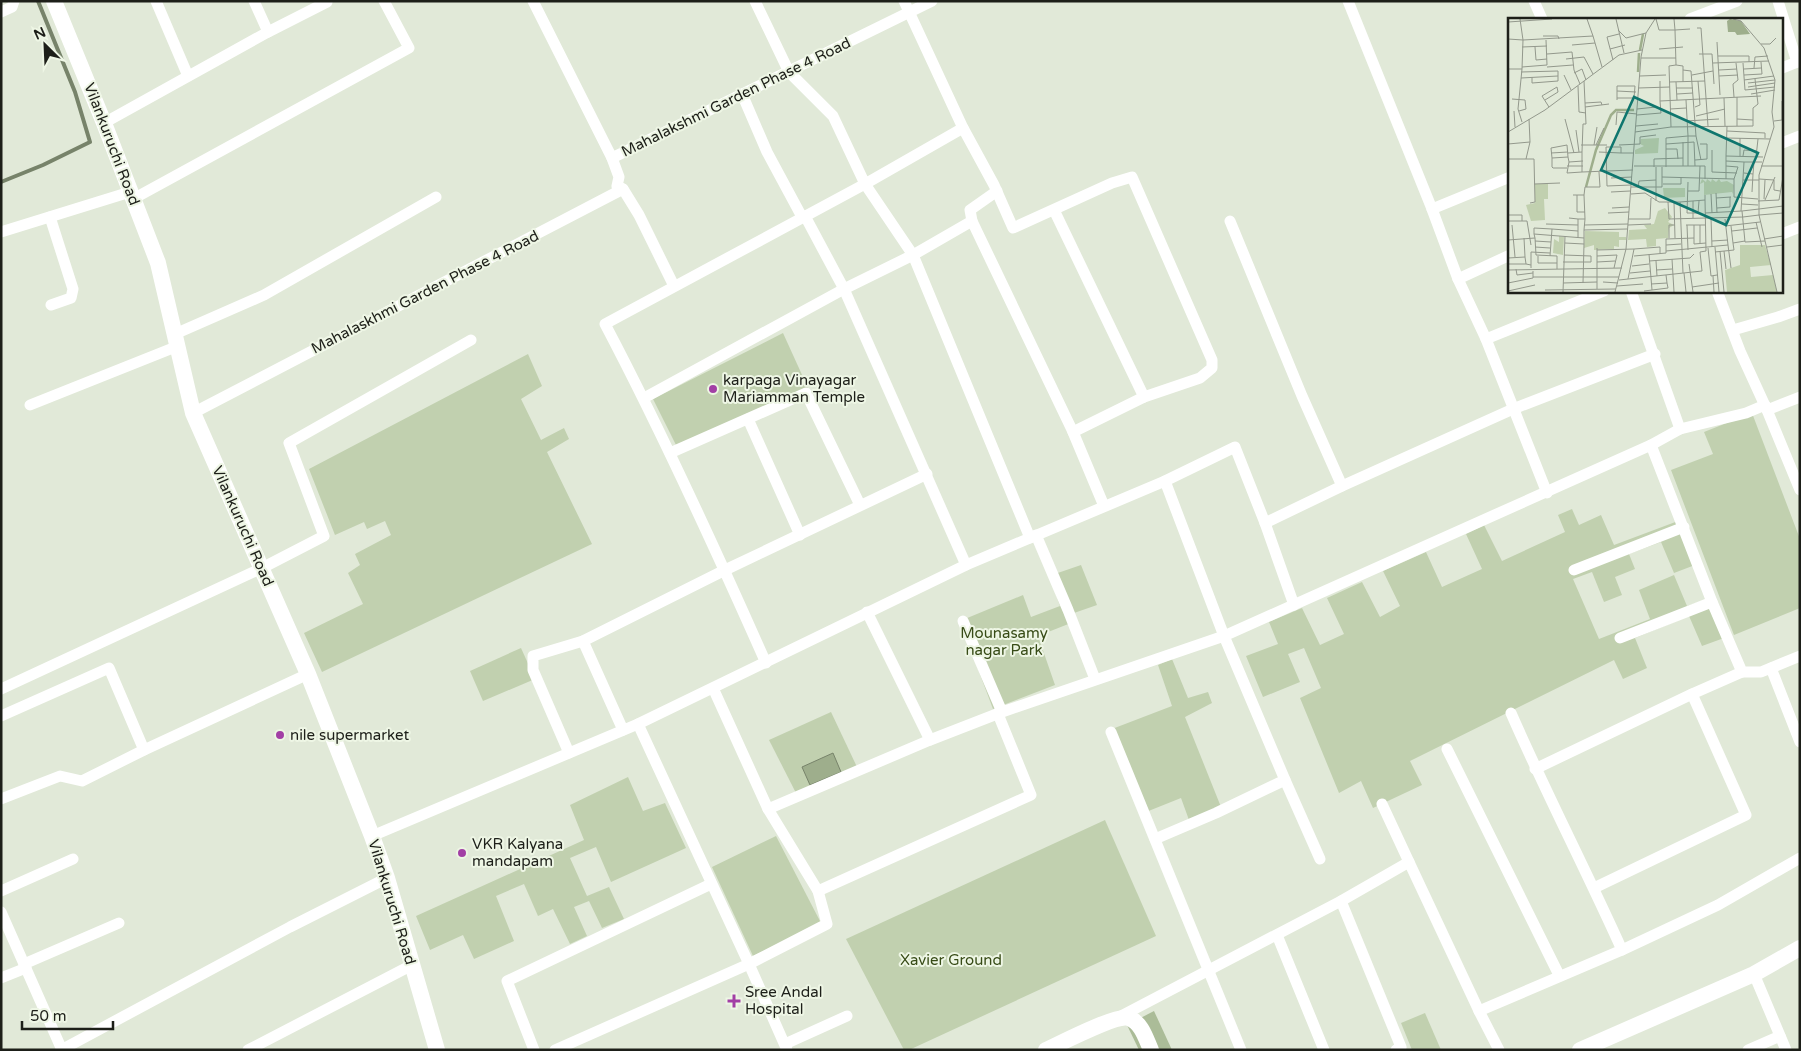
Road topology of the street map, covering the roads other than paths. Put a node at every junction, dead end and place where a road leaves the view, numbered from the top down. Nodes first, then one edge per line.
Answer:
1 (14, 1) edge
2 (54, 1) edge
3 (156, 1) edge
4 (254, 1) edge
5 (384, 1) edge
6 (533, 1) edge
7 (932, 1) edge
8 (1348, 1) edge
9 (1534, 1) edge
10 (1737, 1) edge
11 (1778, 1) edge
12 (327, 2) edge
13 (760, 3) edge
14 (907, 6) edge
15 (1, 12) edge
16 (1542, 18) edge
17 (1693, 18) edge
18 (1784, 18) edge
19 (1784, 19) edge
20 (268, 32) junction
21 (1798, 61) edge
22 (1784, 67) edge
23 (789, 72) junction
24 (188, 76) junction
25 (742, 94) junction
26 (104, 123) junction
27 (963, 128) junction
28 (1800, 136) edge
29 (1784, 142) edge
30 (612, 158) junction
31 (1508, 178) edge
32 (865, 184) junction
33 (623, 189) junction
34 (997, 191) junction
35 (132, 195) junction
36 (436, 197) dead end
37 (1432, 209) junction
38 (1054, 210) junction
39 (804, 216) junction
40 (50, 217) junction
41 (972, 221) junction
42 (1230, 221) dead end
43 (1800, 227) edge
44 (1, 232) edge
45 (1784, 233) edge
46 (913, 255) junction
47 (1508, 257) edge
48 (1458, 278) junction
49 (674, 286) junction
50 (844, 290) junction
51 (1602, 292) edge
52 (1632, 292) edge
53 (1718, 292) edge
54 (51, 305) dead end
55 (1800, 309) edge
56 (1732, 330) junction
57 (176, 340) junction
58 (471, 340) dead end
59 (1486, 340) junction
60 (1654, 354) junction
61 (1800, 397) edge
62 (644, 398) junction
63 (1144, 398) junction
64 (30, 405) dead end
65 (1766, 408) junction
66 (1513, 409) junction
67 (193, 413) junction
68 (748, 420) junction
69 (1680, 429) junction
70 (1073, 432) junction
71 (1651, 445) junction
72 (670, 453) junction
73 (927, 474) junction
74 (1164, 481) junction
75 (1342, 486) junction
76 (1799, 486) edge
77 (1546, 492) junction
78 (860, 505) junction
79 (1104, 506) junction
80 (1265, 523) junction
81 (1684, 528) junction
82 (800, 536) junction
83 (1033, 536) junction
84 (966, 565) junction
85 (262, 568) junction
86 (725, 570) junction
87 (1574, 570) dead end
88 (1712, 602) junction
89 (1294, 605) junction
90 (868, 612) junction
91 (963, 621) dead end
92 (1224, 636) junction
93 (1620, 638) dead end
94 (583, 641) junction
95 (1800, 656) edge
96 (766, 662) junction
97 (1771, 668) junction
98 (1742, 672) junction
99 (308, 674) junction
100 (1095, 679) junction
101 (713, 688) junction
102 (1, 689) edge
103 (1692, 694) junction
104 (1000, 713) junction
105 (1511, 713) dead end
106 (1, 716) edge
107 (638, 724) junction
108 (623, 730) junction
109 (1111, 732) dead end
110 (930, 740) junction
111 (1800, 742) edge
112 (1447, 749) dead end
113 (144, 750) junction
114 (569, 753) junction
115 (1535, 769) junction
116 (1285, 780) junction
117 (1, 799) edge
118 (1382, 804) dead end
119 (768, 809) junction
120 (372, 836) junction
121 (1155, 839) junction
122 (1800, 858) edge
123 (73, 859) dead end
124 (1320, 859) dead end
125 (1409, 862) junction
126 (387, 878) junction
127 (711, 884) junction
128 (1594, 888) junction
129 (1, 891) edge
130 (818, 891) junction
131 (1341, 901) junction
132 (1, 912) edge
133 (120, 923) dead end
134 (1277, 935) junction
135 (1800, 941) edge
136 (1800, 948) edge
137 (1622, 950) junction
138 (749, 964) junction
139 (412, 965) junction
140 (25, 966) junction
141 (1208, 971) junction
142 (1754, 974) junction
143 (1559, 975) junction
144 (1, 978) edge
145 (1479, 1011) junction
146 (847, 1016) dead end
147 (1114, 1019) junction
148 (1780, 1036) junction
149 (786, 1047) edge
150 (1052, 1049) edge
151 (62, 1050) edge
152 (248, 1050) edge
153 (437, 1050) edge
154 (534, 1050) edge
155 (555, 1050) edge
156 (1151, 1050) edge
157 (1241, 1050) edge
158 (1324, 1050) edge
159 (1396, 1050) edge
160 (1499, 1050) edge
161 (1570, 1050) edge
162 (1580, 1050) edge
163 (1748, 1050) edge
164 (1786, 1050) edge

1 - 15 street
2 - 26 main road, Vilankuruchi Road
3 - 24 street
4 - 20 street
5 - 35 street
6 - 30 street, Mahalakshmi Garden Phase 4 Road
7 - 14 street, Mahalakshmi Garden Phase 4 Road
8 - 37 street
9 - 16 street
10 - 17 street
11 - 18 street
12 - 20 street
13 - 23 street
14 - 23 street, Mahalakshmi Garden Phase 4 Road
14 - 27 street
19 - 21 street
20 - 24 street
21 - 22 street
23 - 25 street, Mahalakshmi Garden Phase 4 Road
23 - 32 street
24 - 26 street
25 - 30 street, Mahalakshmi Garden Phase 4 Road
25 - 39 street
26 - 35 main road, Vilankuruchi Road
27 - 32 street
27 - 34 street
28 - 29 street
30 - 33 street
31 - 37 street
32 - 39 street
32 - 46 street
33 - 49 street
33 - 67 street, Mahalaskhmi Garden Phase 4 Road
34 - 38 street
34 - 41 street
35 - 40 street
35 - 57 main road, Vilankuruchi Road
36 - 57 street
37 - 48 street
38 - 63 street
38 - 63 street
39 - 49 street
39 - 50 street
40 - 44 street
40 - 54 street
41 - 46 street
41 - 70 street
42 - 75 street
43 - 45 street
46 - 50 street
46 - 83 street
47 - 48 street
48 - 59 street
49 - 62 street
50 - 62 street
50 - 73 street
51 - 59 street
52 - 60 street
53 - 56 street
55 - 56 street
56 - 65 street
57 - 64 street
57 - 67 main road, Vilankuruchi Road
58 - 85 street
59 - 66 street
60 - 66 street
60 - 69 street
61 - 65 street
62 - 72 street
63 - 70 street
65 - 69 street
65 - 76 street
66 - 75 street
66 - 77 street
67 - 85 main road, Vilankuruchi Road
68 - 72 street
68 - 78 street
68 - 82 street
69 - 71 street
70 - 79 street
71 - 77 street
71 - 81 street
72 - 86 street
73 - 78 street
73 - 84 street
74 - 79 street
74 - 80 street
74 - 92 street
75 - 80 street
77 - 89 street
78 - 82 street
79 - 83 street
80 - 89 street
81 - 87 street
81 - 88 street
82 - 86 street
83 - 84 street
83 - 100 street
84 - 90 street
85 - 99 main road, Vilankuruchi Road
85 - 102 street
86 - 94 street
86 - 96 street
88 - 93 street
88 - 98 street
89 - 92 street
90 - 96 street
90 - 110 street
91 - 104 street
92 - 100 street
92 - 116 street
94 - 108 street
94 - 114 street
95 - 97 street
96 - 101 street
97 - 98 street
97 - 111 street
98 - 103 street
99 - 113 street
99 - 120 main road, Vilankuruchi Road
100 - 104 street
101 - 107 street
101 - 119 street
103 - 115 street
103 - 128 street
104 - 110 street
104 - 130 street
105 - 115 street
106 - 113 street
107 - 108 street
107 - 127 street
108 - 114 street
109 - 121 street
110 - 119 street
112 - 143 street
113 - 117 street
114 - 120 street
115 - 128 street
116 - 121 street
116 - 124 street
118 - 125 street
119 - 130 street
120 - 126 main road, Vilankuruchi Road
121 - 141 street
122 - 137 street
123 - 129 street
125 - 131 street
125 - 145 street
126 - 139 main road, Vilankuruchi Road
126 - 151 street
127 - 138 street
127 - 154 street
128 - 137 street
130 - 138 street
131 - 134 street
131 - 159 street
132 - 140 street
133 - 140 street
134 - 141 street
134 - 158 street
135 - 161 street
136 - 142 main road
137 - 143 street
138 - 149 street
138 - 155 street
139 - 152 street
139 - 153 main road, Vilankuruchi Road
140 - 144 street
140 - 151 street
141 - 147 street
141 - 157 street
142 - 148 street
142 - 162 main road
143 - 145 street
145 - 160 street
146 - 149 street
147 - 150 main road
147 - 156 main road
148 - 163 street
148 - 164 street

